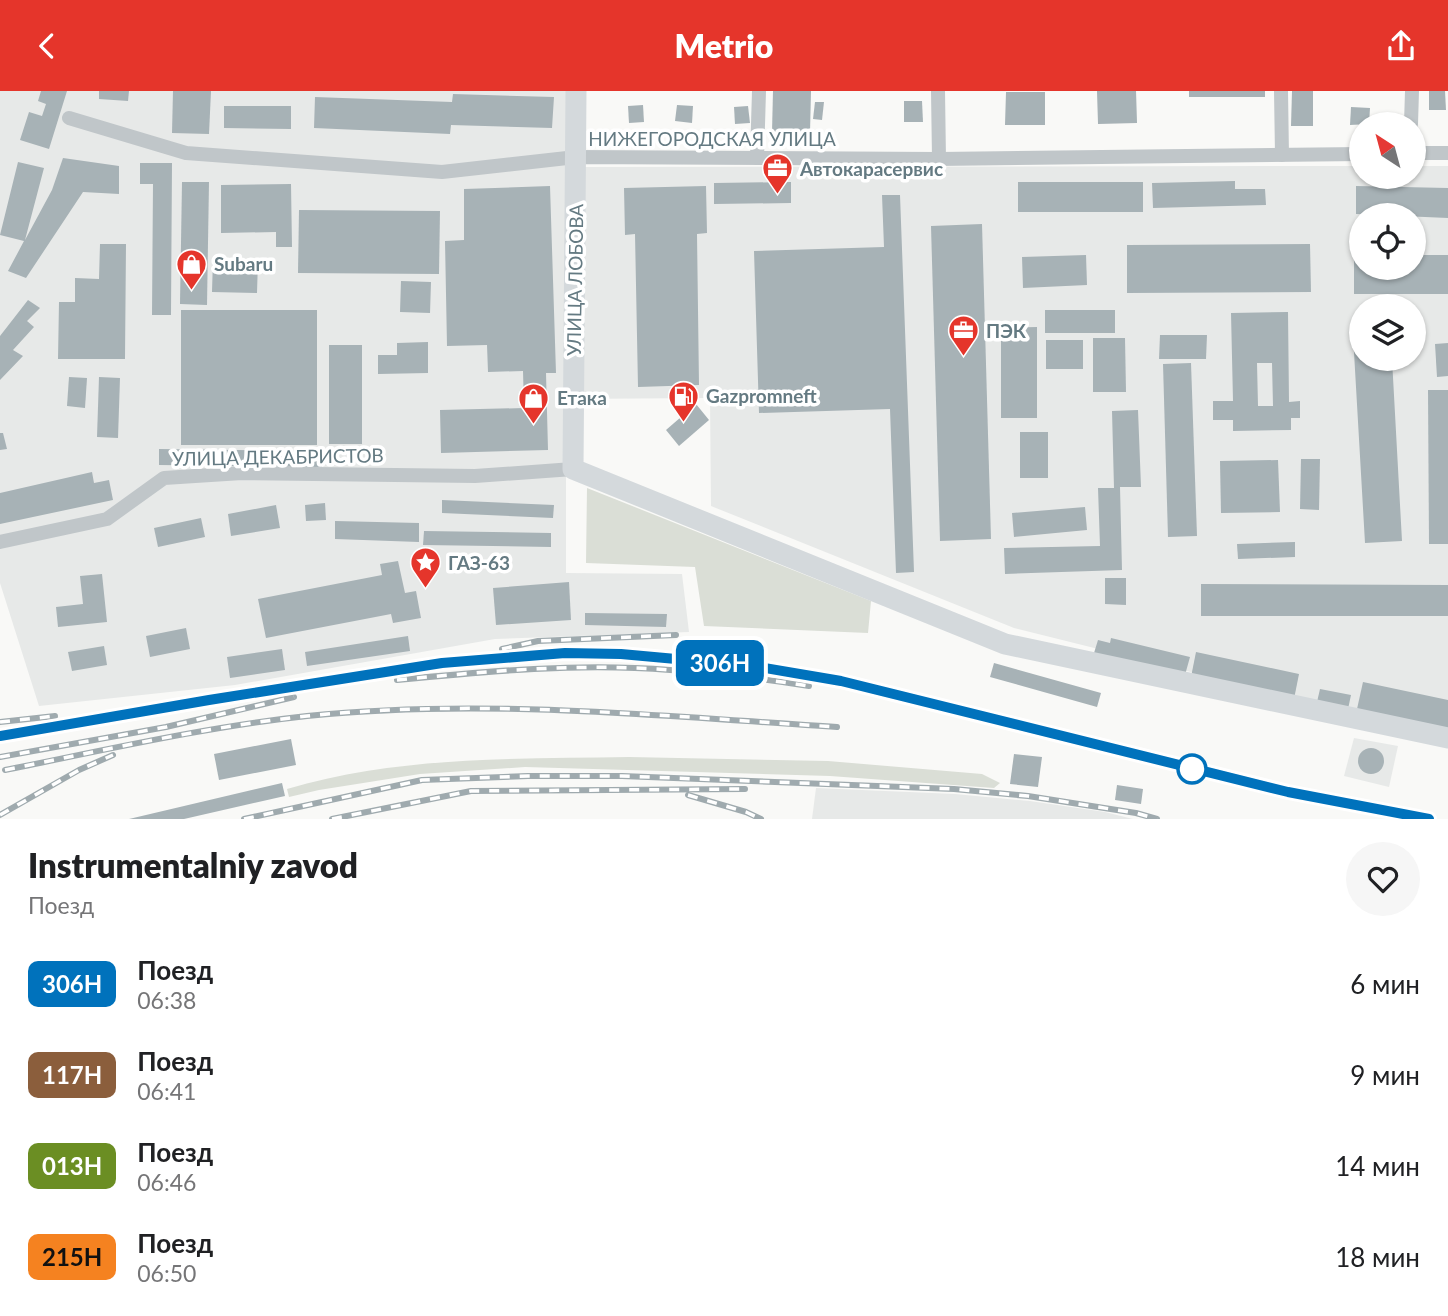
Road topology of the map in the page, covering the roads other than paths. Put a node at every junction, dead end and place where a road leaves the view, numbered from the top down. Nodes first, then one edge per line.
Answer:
1 (576, 91) edge
2 (759, 91) edge
3 (938, 91) edge
4 (1281, 91) edge
5 (1412, 91) edge
6 (1411, 112) edge
7 (69, 118) dead end
8 (1426, 153) edge
9 (1448, 153) edge
10 (1349, 154) edge
11 (1282, 155) junction
12 (576, 157) junction
13 (757, 158) junction
14 (939, 159) junction
15 (573, 469) junction
16 (0, 542) edge
17 (1448, 738) edge

1 - 12 street, УЛИЦА ЛОБОВА
2 - 13 street
3 - 14 street
4 - 11 street
5 - 6 street
7 - 12 street, НИЖЕГОРОДСКАЯ УЛИЦА
8 - 9 street
10 - 11 street, НИЖЕГОРОДСКАЯ УЛИЦА
11 - 14 street, НИЖЕГОРОДСКАЯ УЛИЦА
12 - 13 street, НИЖЕГОРОДСКАЯ УЛИЦА
12 - 15 street, УЛИЦА ЛОБОВА
13 - 14 street, НИЖЕГОРОДСКАЯ УЛИЦА
15 - 16 street, УЛИЦА ДЕКАБРИСТОВ
15 - 17 street

